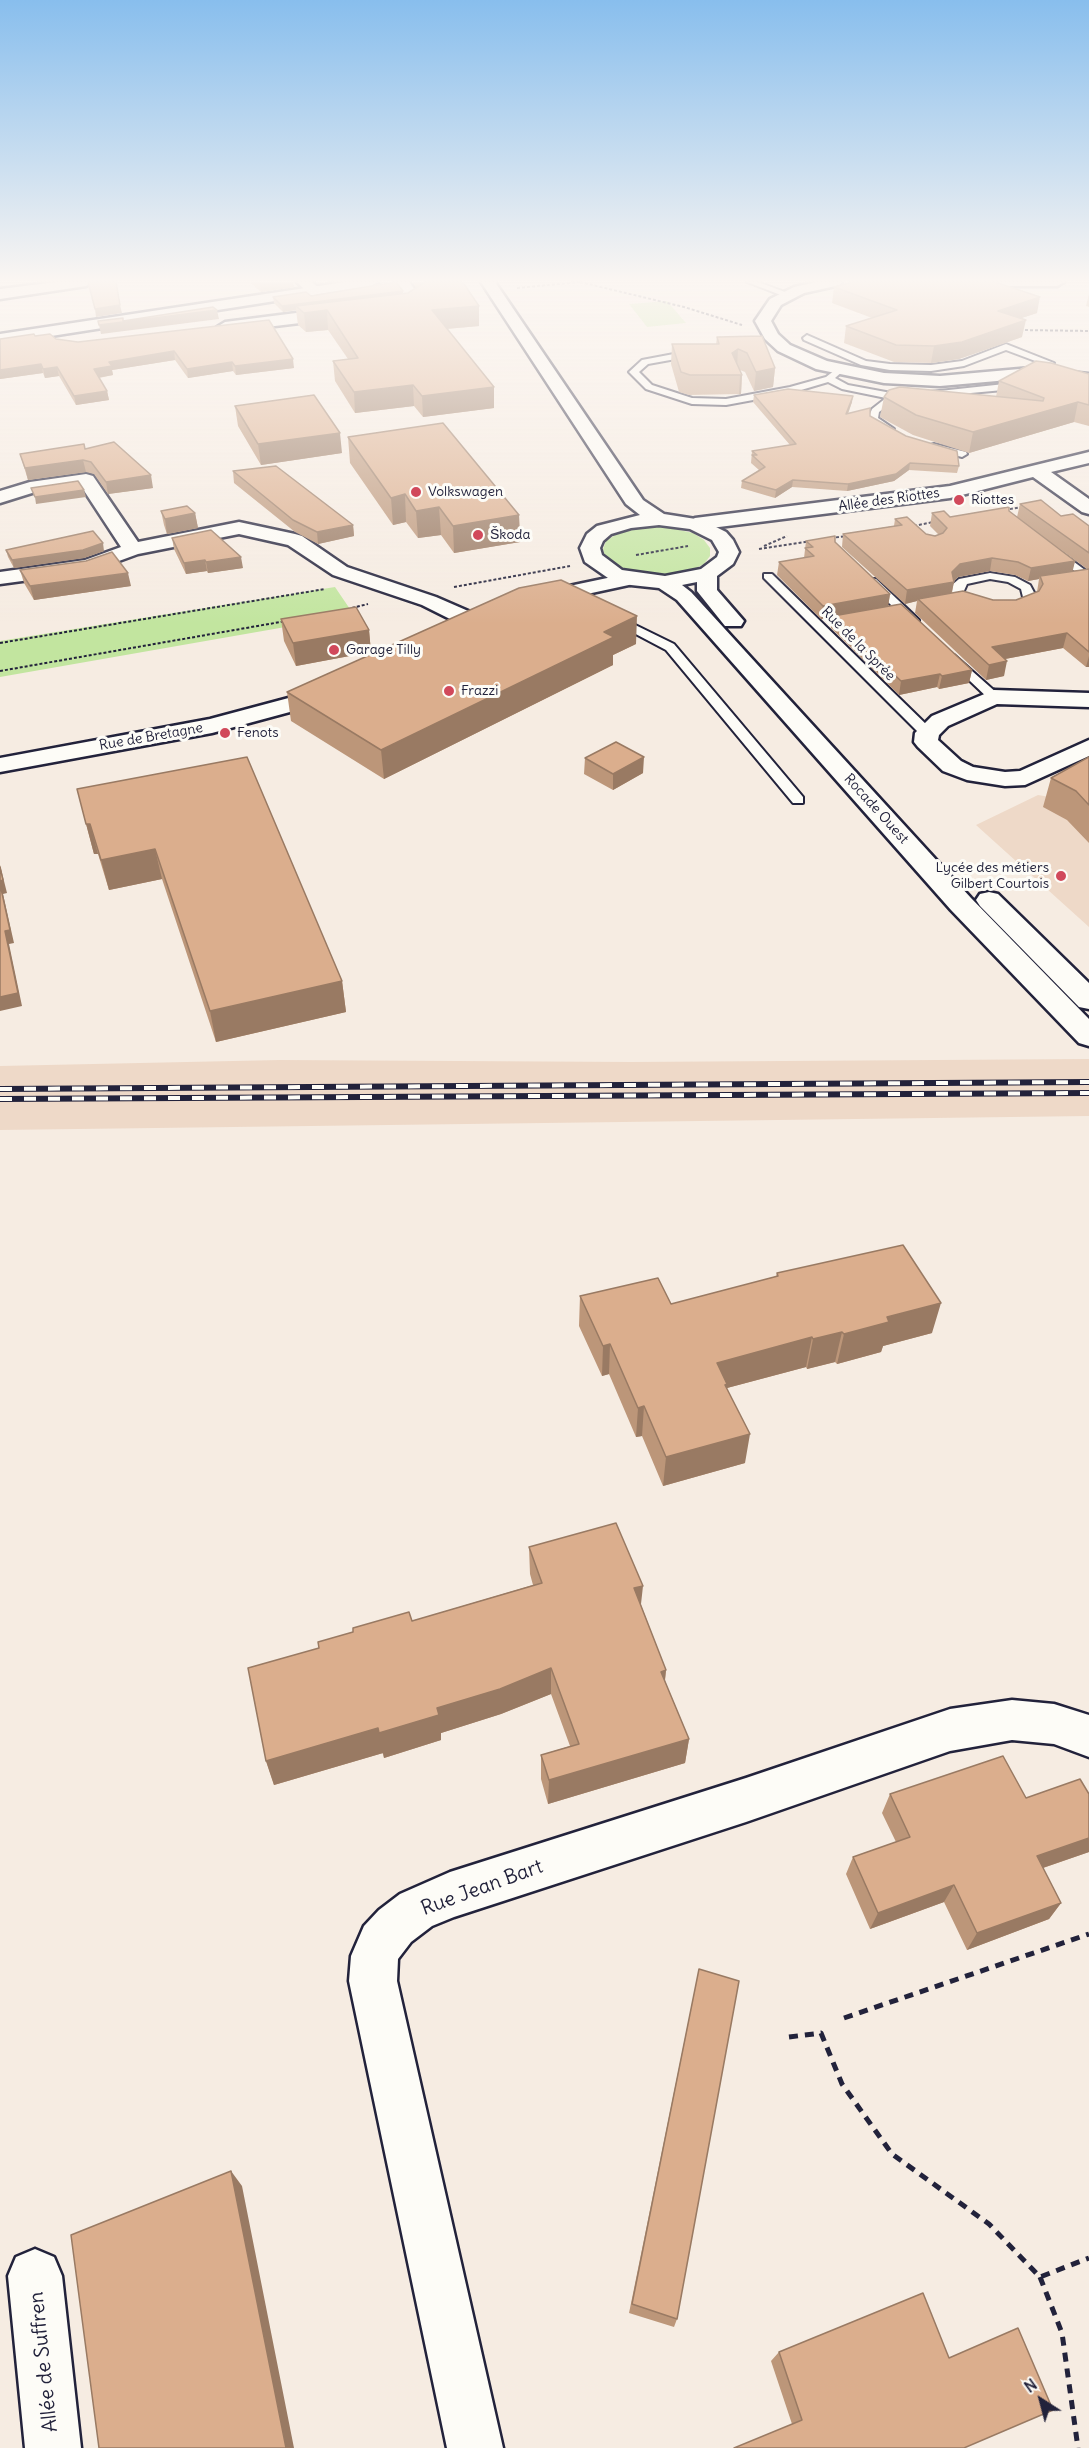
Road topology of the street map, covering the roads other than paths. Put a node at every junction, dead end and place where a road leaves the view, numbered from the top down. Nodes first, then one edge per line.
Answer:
1 (545, 396) edge
2 (564, 396) edge
3 (677, 396) edge
4 (742, 396) edge
5 (894, 396) joint
6 (918, 396) edge
7 (900, 435) edge
8 (927, 445) edge
9 (962, 454) dead end
10 (1089, 457) edge
11 (1038, 472) junction
12 (0, 497) edge
13 (887, 501) junction
14 (1082, 503) edge
15 (758, 517) junction
16 (659, 519) junction
17 (906, 523) edge
18 (620, 524) junction
19 (695, 524) junction
20 (719, 536) junction
21 (1040, 541) edge
22 (133, 549) junction
23 (839, 551) edge
24 (602, 567) junction
25 (707, 574) junction
26 (768, 576) dead end
27 (1088, 577) edge
28 (0, 578) edge
29 (631, 579) junction
30 (335, 580) junction
31 (1067, 580) edge
32 (665, 582) junction
33 (1031, 586) joint
34 (566, 591) junction
35 (584, 603) edge
36 (518, 605) edge
37 (922, 606) edge
38 (902, 609) junction
39 (881, 613) edge
40 (604, 614) edge
41 (926, 633) edge
42 (943, 648) edge
43 (353, 678) edge
44 (994, 698) junction
45 (1089, 700) edge
46 (927, 733) junction
47 (1089, 747) edge
48 (0, 765) edge
49 (798, 801) dead end
50 (1089, 1000) edge
51 (1089, 1036) edge
52 (1089, 1736) edge
53 (34, 2276) dead end
54 (53, 2448) edge
55 (475, 2448) edge

1 - 18 street
2 - 16 street
3 - 4 lane
5 - 6 lane
5 - 7 lane
8 - 9 lane
10 - 11 street, Allée des Riottes
11 - 13 street, Allée des Riottes
11 - 14 street
12 - 22 street
13 - 15 street, Allée des Riottes
13 - 17 street
15 - 19 street, Allée des Riottes
15 - 20 street, Allée des Riottes
16 - 18 street
16 - 19 street
18 - 24 street
19 - 20 street
20 - 25 street
21 - 27 lane
22 - 28 street
22 - 30 street
23 - 38 lane
24 - 29 street
24 - 34 street
25 - 32 street
25 - 50 street, Rocade Ouest
26 - 46 lane, Rue de la Sprée
27 - 31 lane
29 - 32 street
29 - 34 street
30 - 30 street
32 - 51 street, Rocade Ouest
33 - 33 lane
34 - 35 lane
34 - 36 street
37 - 38 lane
38 - 39 lane
38 - 41 lane
40 - 49 lane
42 - 44 lane
43 - 48 street, Rue de Bretagne
44 - 45 street
44 - 46 street
46 - 47 street
52 - 55 street, Rue Jean Bart
53 - 54 street, Allée de Suffren

